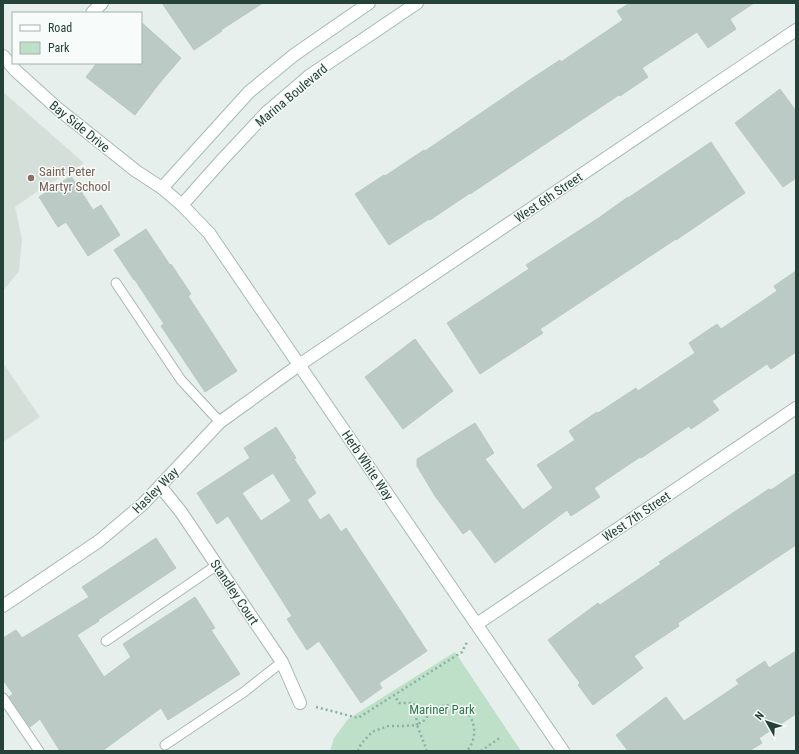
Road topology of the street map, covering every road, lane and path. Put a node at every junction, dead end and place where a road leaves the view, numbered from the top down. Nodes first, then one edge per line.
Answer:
1 (102, 3) edge
2 (369, 3) edge
3 (417, 3) edge
4 (93, 12) edge
5 (796, 30) edge
6 (3, 56) edge
7 (162, 188) junction
8 (182, 205) junction
9 (116, 283) dead end
10 (299, 364) junction
11 (796, 408) edge
12 (220, 422) junction
13 (160, 486) junction
14 (217, 566) junction
15 (3, 606) edge
16 (477, 624) junction
17 (106, 641) dead end
18 (282, 662) junction
19 (395, 696) junction
20 (3, 698) edge
21 (300, 703) joint
22 (416, 725) junction
23 (501, 737) dead end
24 (165, 745) dead end
25 (39, 751) edge
26 (358, 751) edge
27 (427, 751) edge
28 (467, 751) edge
29 (481, 751) edge
30 (563, 751) edge

1 - 4 street
2 - 7 street, Marina Boulevard
3 - 8 street, Marina Boulevard
5 - 10 street, West 6th Street
6 - 7 street, Bay Side Drive
7 - 8 street, Herb White Way
8 - 10 street, Herb White Way
9 - 12 lane
10 - 12 street, Hasley Way
10 - 16 street, Herb White Way
11 - 16 street, West 7th Street
12 - 13 street, Hasley Way
13 - 14 street, Standley Court
13 - 15 street, Hasley Way
14 - 17 lane
14 - 18 street, Standley Court
16 - 19 path
16 - 30 street, Herb White Way
18 - 21 street, Standley Court
18 - 24 lane
19 - 21 path
19 - 22 path
20 - 25 lane
22 - 26 path
22 - 27 path
22 - 28 path
23 - 29 path

